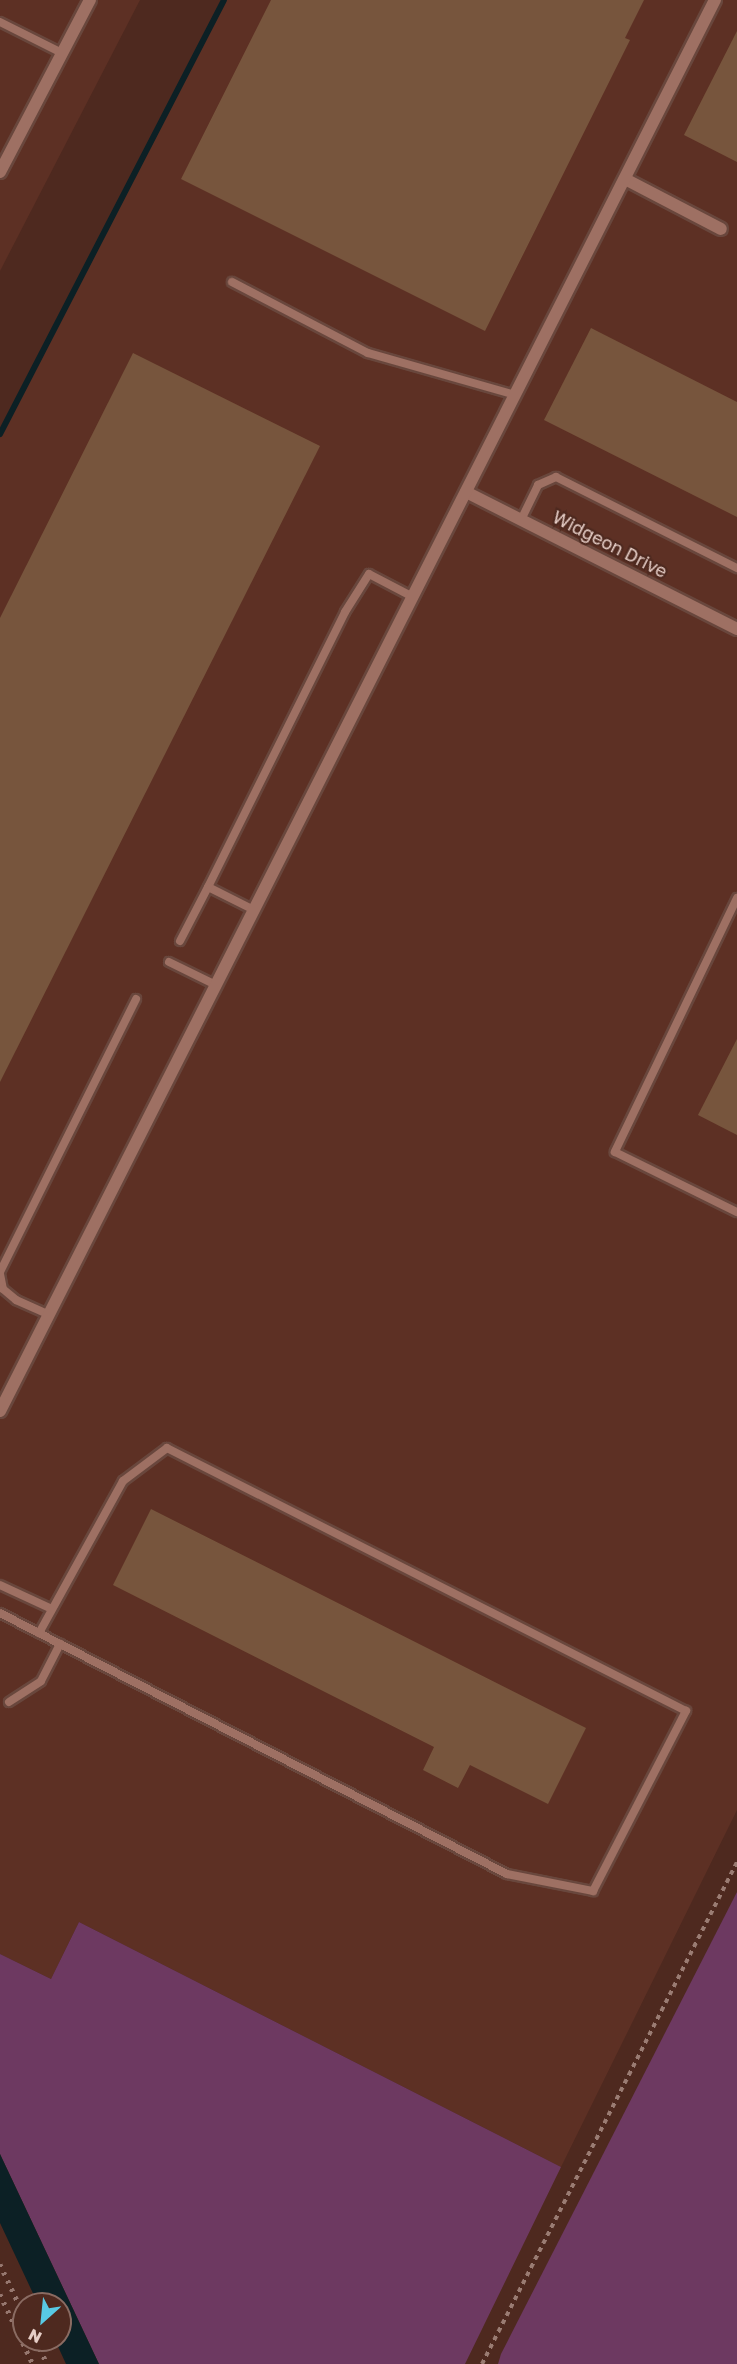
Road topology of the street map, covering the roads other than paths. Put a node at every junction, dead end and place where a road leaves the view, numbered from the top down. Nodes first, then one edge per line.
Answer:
1 (90, 0) edge
2 (715, 0) edge
3 (0, 22) edge
4 (62, 53) junction
5 (0, 172) edge
6 (625, 180) junction
7 (722, 229) dead end
8 (232, 282) dead end
9 (515, 396) junction
10 (466, 492) junction
11 (521, 520) junction
12 (737, 568) edge
13 (413, 597) junction
14 (737, 629) edge
15 (208, 887) junction
16 (737, 898) edge
17 (254, 910) junction
18 (180, 941) dead end
19 (169, 962) dead end
20 (216, 985) junction
21 (136, 999) dead end
22 (737, 1212) edge
23 (0, 1273) edge
24 (49, 1315) junction
25 (0, 1411) edge
26 (0, 1585) edge
27 (52, 1610) junction
28 (0, 1614) edge
29 (39, 1633) junction
30 (60, 1644) junction
31 (9, 1702) dead end

1 - 4 street
2 - 6 street
3 - 4 lane
4 - 5 street
6 - 7 street
6 - 9 street
8 - 9 lane
9 - 10 street
10 - 11 street, Widgeon Drive
10 - 13 street
11 - 12 lane
11 - 14 street, Widgeon Drive
13 - 15 lane
13 - 17 street
15 - 17 lane
15 - 18 lane
16 - 22 lane
17 - 20 street
19 - 20 lane
20 - 24 street
21 - 23 lane
23 - 24 lane
24 - 25 street
26 - 27 lane
27 - 29 lane
27 - 30 lane
28 - 29 lane
29 - 30 lane
30 - 31 lane

